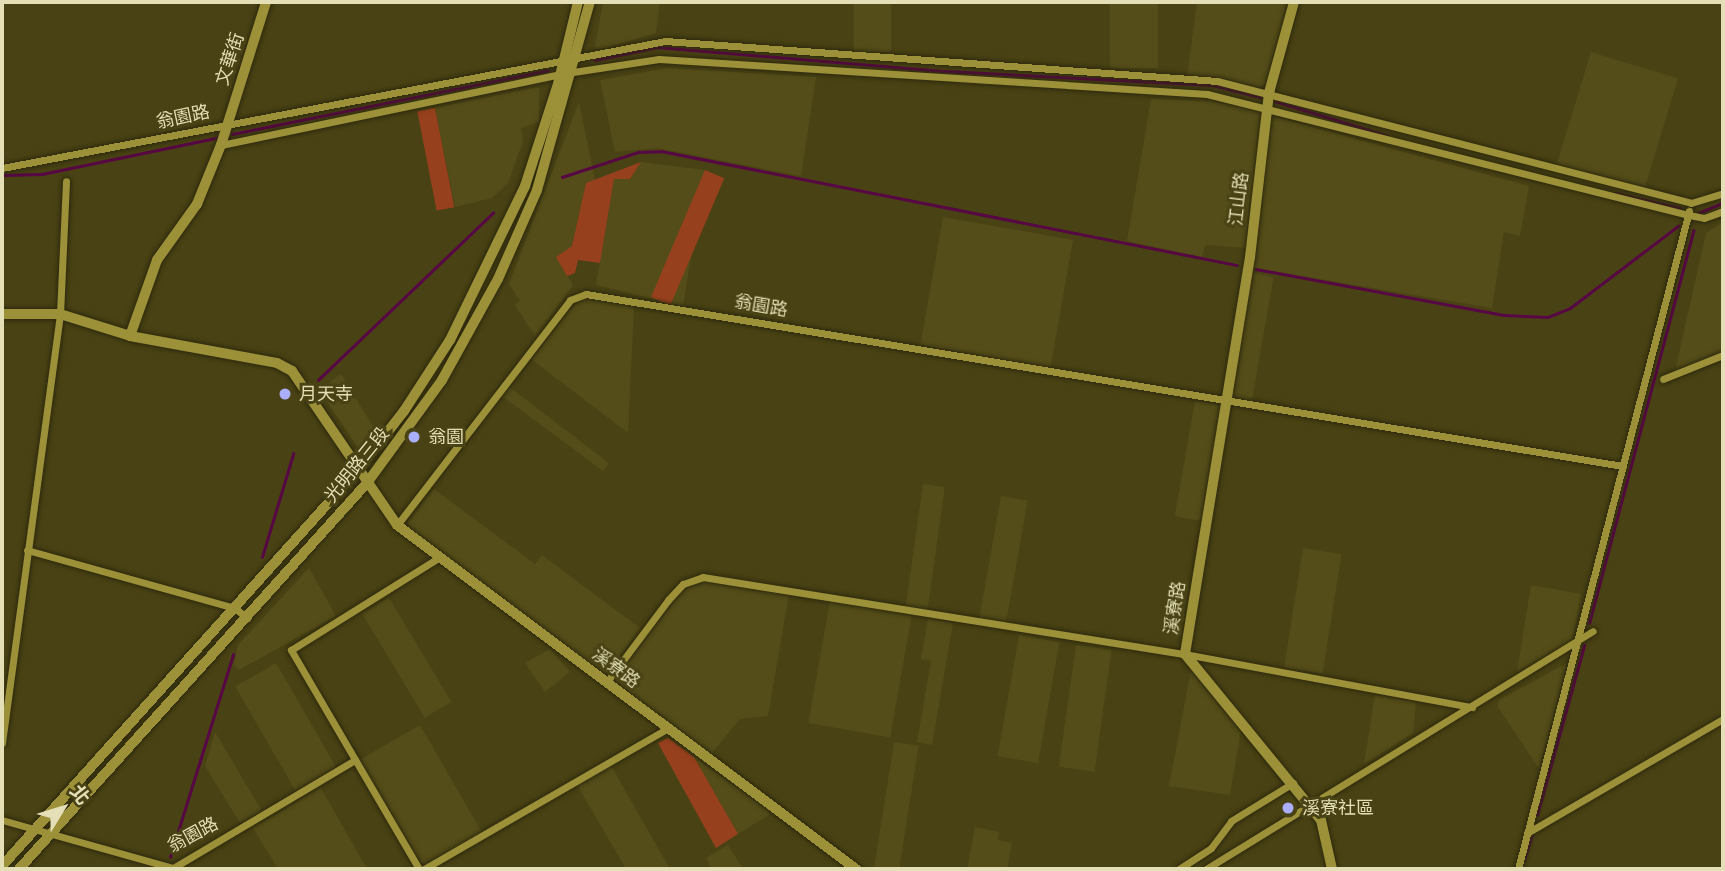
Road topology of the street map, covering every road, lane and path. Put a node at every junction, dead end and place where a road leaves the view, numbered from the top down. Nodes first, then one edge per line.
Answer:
1 (266, 2) edge
2 (578, 2) edge
3 (590, 2) edge
4 (1294, 2) edge
5 (578, 57) junction
6 (564, 60) junction
7 (574, 72) junction
8 (560, 75) junction
9 (1269, 93) junction
10 (1268, 108) junction
11 (226, 126) junction
12 (221, 145) junction
13 (2, 168) edge
14 (66, 181) dead end
15 (1723, 193) edge
16 (1691, 203) junction
17 (1723, 211) edge
18 (1689, 215) junction
19 (2, 314) edge
20 (60, 314) junction
21 (130, 336) junction
22 (1723, 355) edge
23 (1664, 379) dead end
24 (1227, 401) junction
25 (1623, 466) junction
26 (358, 471) junction
27 (367, 483) junction
28 (397, 525) junction
29 (27, 550) junction
30 (440, 557) junction
31 (236, 608) junction
32 (247, 618) junction
33 (1593, 631) dead end
34 (1576, 641) junction
35 (1185, 654) junction
36 (606, 683) junction
37 (1472, 707) junction
38 (1723, 719) edge
39 (668, 728) junction
40 (2, 743) edge
41 (355, 760) junction
42 (1293, 783) junction
43 (1308, 803) junction
44 (2, 820) edge
45 (33, 830) junction
46 (1527, 832) junction
47 (53, 835) junction
48 (2, 866) edge
49 (19, 869) edge
50 (421, 869) edge
51 (856, 869) edge
52 (1180, 869) edge
53 (1206, 869) edge
54 (1332, 869) edge
55 (1518, 869) edge

1 - 11 street, 文華街
2 - 6 street, 光明路三段
3 - 5 street, 光明路三段
4 - 9 street, 江山路
5 - 6 street
5 - 7 street, 光明路三段
5 - 9 street
6 - 8 street, 光明路三段
6 - 11 street
7 - 8 street
7 - 10 street
7 - 27 street, 光明路三段
8 - 12 street
8 - 26 street, 光明路三段
9 - 10 street, 江山路
9 - 16 street
10 - 18 street
10 - 24 street, 江山路
11 - 12 street, 翁園路
11 - 13 street, 翁園路
12 - 21 street, 翁園路
14 - 20 street
15 - 16 street
16 - 18 street
17 - 18 street
18 - 25 street
19 - 20 street
20 - 21 street
20 - 29 street
21 - 26 street
22 - 23 street
24 - 25 street
24 - 28 street, 翁園路
24 - 35 street, 溪寮路
25 - 34 street
26 - 27 street, 溪寮路
26 - 31 street, 光明路三段
27 - 28 street, 溪寮路
27 - 32 street, 光明路三段
28 - 30 street, 溪寮路
29 - 31 street
29 - 40 street
30 - 36 street, 溪寮路
30 - 41 street
31 - 32 street
31 - 45 street, 光明路三段
32 - 47 street, 光明路三段
33 - 34 street
34 - 37 street
34 - 46 street
35 - 36 street
35 - 37 street
35 - 42 street, 溪寮路
36 - 39 street, 溪寮路
37 - 43 street
38 - 46 street
39 - 50 street
39 - 51 street, 溪寮路
41 - 47 street, 翁園路
41 - 50 street
42 - 43 street, 溪寮路
42 - 52 street
43 - 53 street
43 - 54 street, 溪寮路
44 - 45 street, 翁園路
45 - 47 street, 翁園路
45 - 48 street, 光明路三段
46 - 55 street
47 - 49 street, 光明路三段

